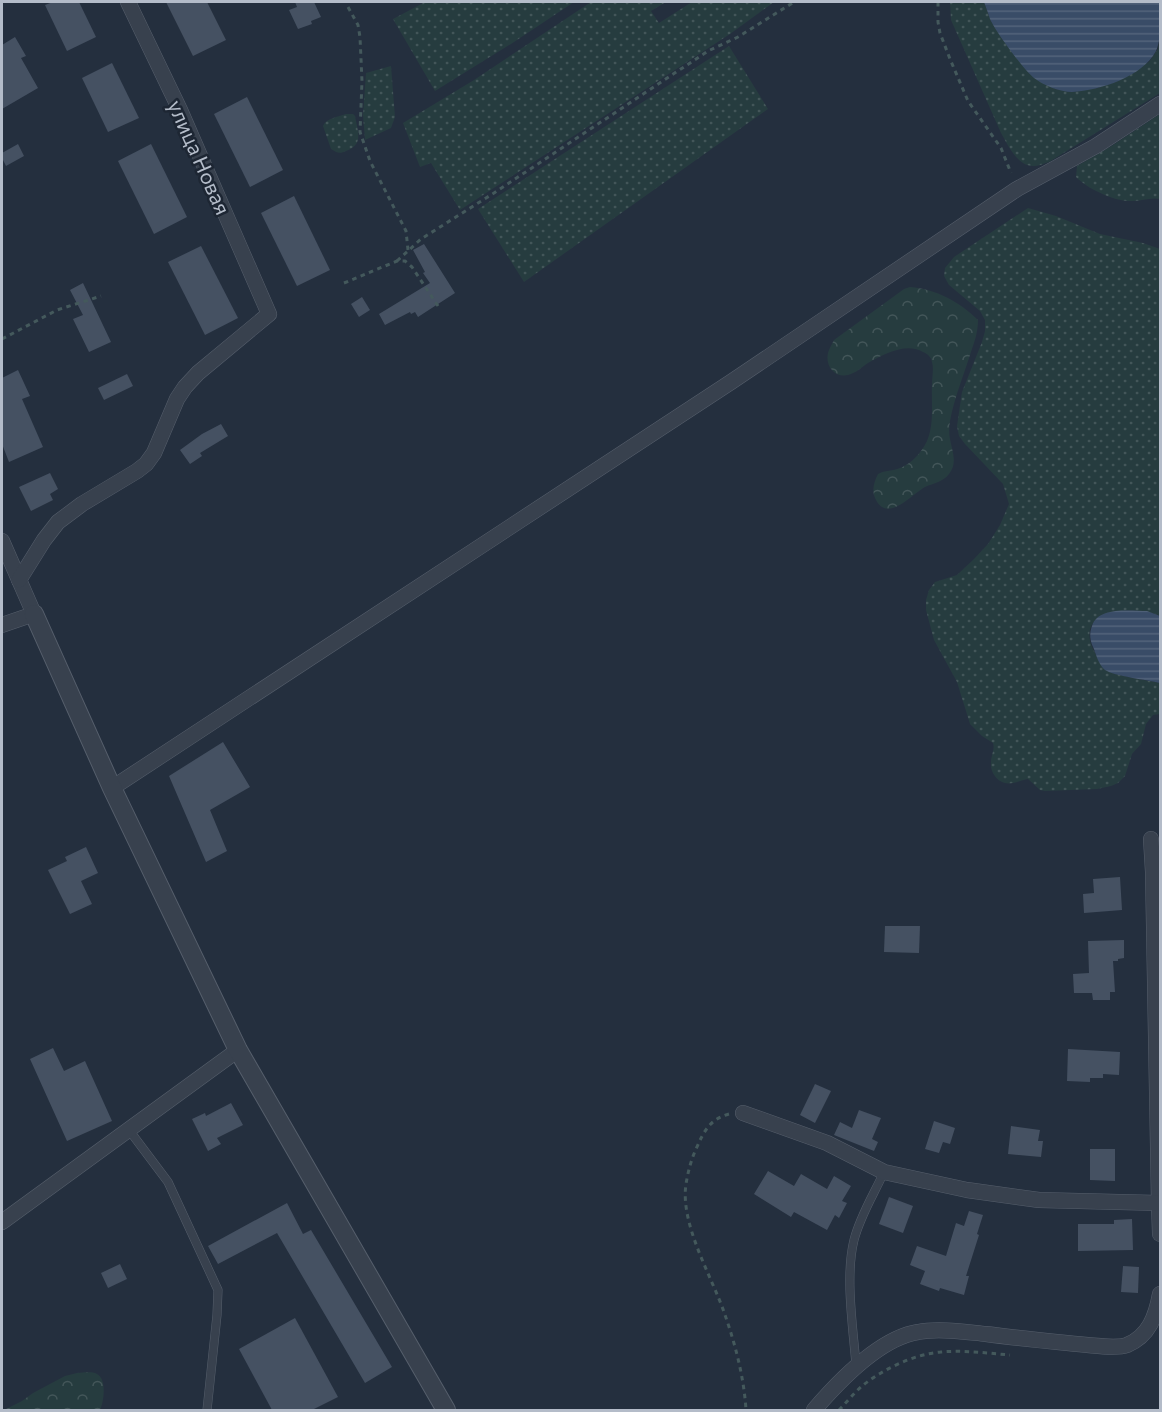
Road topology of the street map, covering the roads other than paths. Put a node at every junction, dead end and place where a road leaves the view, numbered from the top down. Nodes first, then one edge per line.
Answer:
1 (128, 2) edge
2 (1161, 104) edge
3 (2, 542) edge
4 (20, 580) junction
5 (34, 614) junction
6 (2, 625) edge
7 (112, 788) junction
8 (1151, 838) dead end
9 (238, 1050) junction
10 (743, 1113) road end
11 (129, 1130) junction
12 (885, 1172) junction
13 (1159, 1203) junction
14 (2, 1222) edge
15 (1161, 1234) edge
16 (1161, 1294) edge
17 (856, 1367) junction
18 (207, 1410) edge
19 (446, 1410) edge
20 (814, 1410) edge

1 - 4 street, улица Новая
2 - 7 street
3 - 4 street
4 - 5 street
5 - 6 street
5 - 7 street
7 - 9 street
8 - 13 street
9 - 11 street
9 - 19 street
10 - 12 street
11 - 14 street
11 - 18 lane
12 - 13 street
12 - 17 lane
13 - 15 street
16 - 17 street
17 - 20 street

